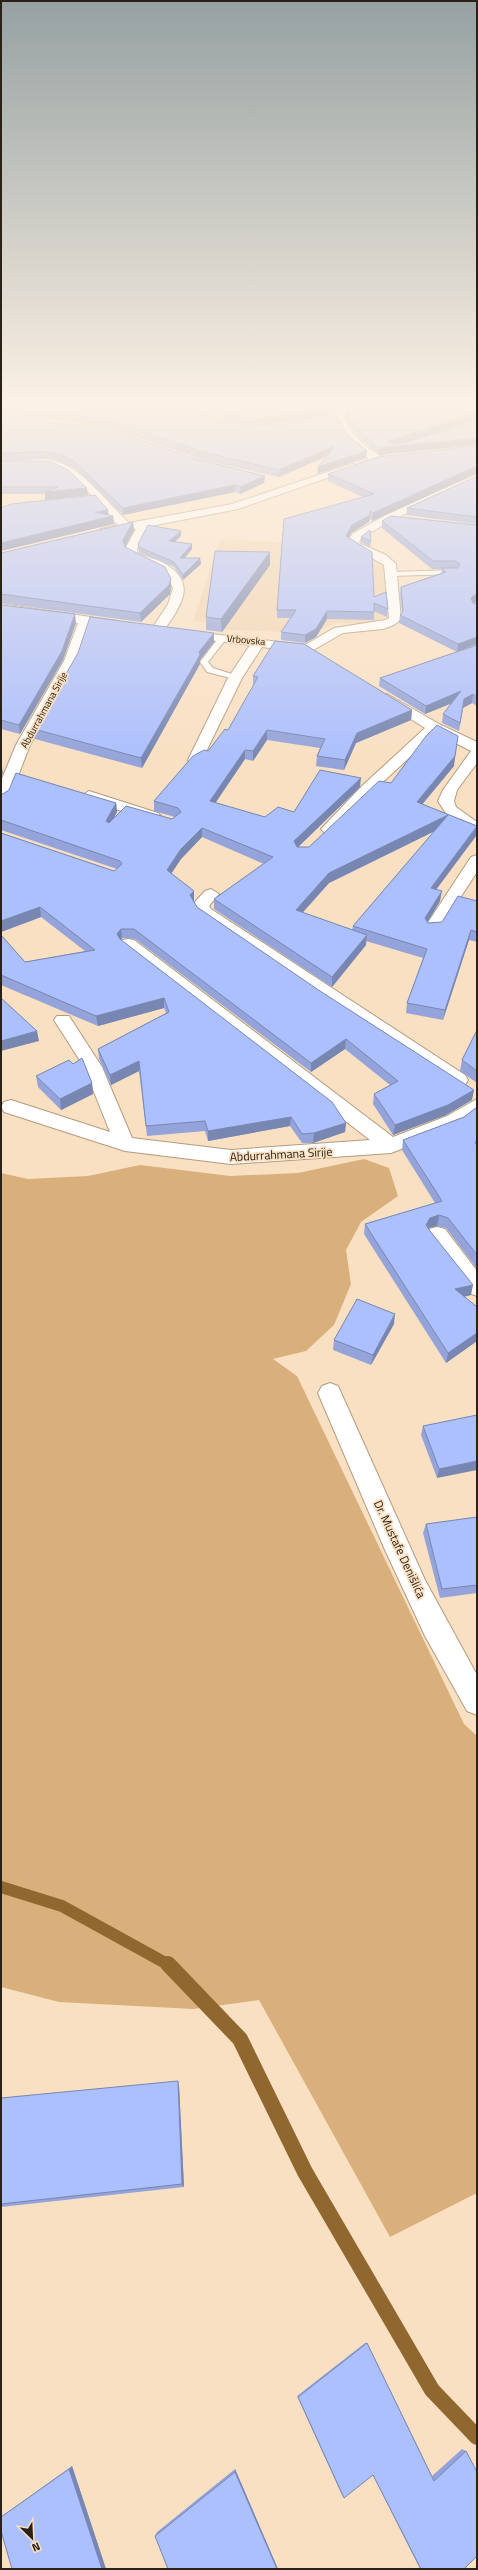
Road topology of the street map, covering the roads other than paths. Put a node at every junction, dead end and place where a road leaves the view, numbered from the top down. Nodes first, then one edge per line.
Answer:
1 (123, 523) edge
2 (147, 523) joint
3 (379, 523) edge
4 (126, 526) junction
5 (96, 533) edge
6 (454, 572) edge
7 (391, 574) junction
8 (1, 608) edge
9 (85, 621) junction
10 (128, 626) edge
11 (142, 628) edge
12 (157, 630) junction
13 (223, 638) junction
14 (259, 642) junction
15 (308, 649) junction
16 (323, 657) edge
17 (235, 678) junction
18 (374, 689) edge
19 (434, 727) junction
20 (477, 748) edge
21 (477, 753) edge
22 (195, 760) edge
23 (78, 793) edge
24 (1, 799) edge
25 (165, 820) edge
26 (477, 830) edge
27 (320, 838) edge
28 (477, 860) edge
29 (211, 894) dead end
30 (433, 927) edge
31 (128, 944) edge
32 (63, 1020) dead end
33 (477, 1092) edge
34 (477, 1106) edge
35 (11, 1107) dead end
36 (125, 1144) junction
37 (392, 1146) junction
38 (437, 1235) dead end
39 (477, 1287) edge
40 (330, 1393) dead end
41 (477, 1701) edge

1 - 4 street
2 - 4 street
2 - 12 street
3 - 7 street
4 - 5 street
6 - 7 lane
7 - 15 street
8 - 9 street
9 - 10 street
9 - 24 street, Abdurrahmana Sirije
11 - 12 street, Vrbovska
12 - 13 street, Vrbovska
13 - 14 street, Vrbovska
13 - 17 lane
14 - 15 street, Vrbovska
14 - 17 street
15 - 16 street, Vrbovska
17 - 22 street
18 - 19 street
19 - 20 street
19 - 27 street
21 - 26 street
23 - 25 street
28 - 30 street
29 - 33 street
31 - 37 street
32 - 36 street
34 - 37 street, Abdurrahmana Sirije
35 - 36 street, Abdurrahmana Sirije
36 - 37 street, Abdurrahmana Sirije
38 - 39 street
40 - 41 street, Dr. Mustafe Denišlića

